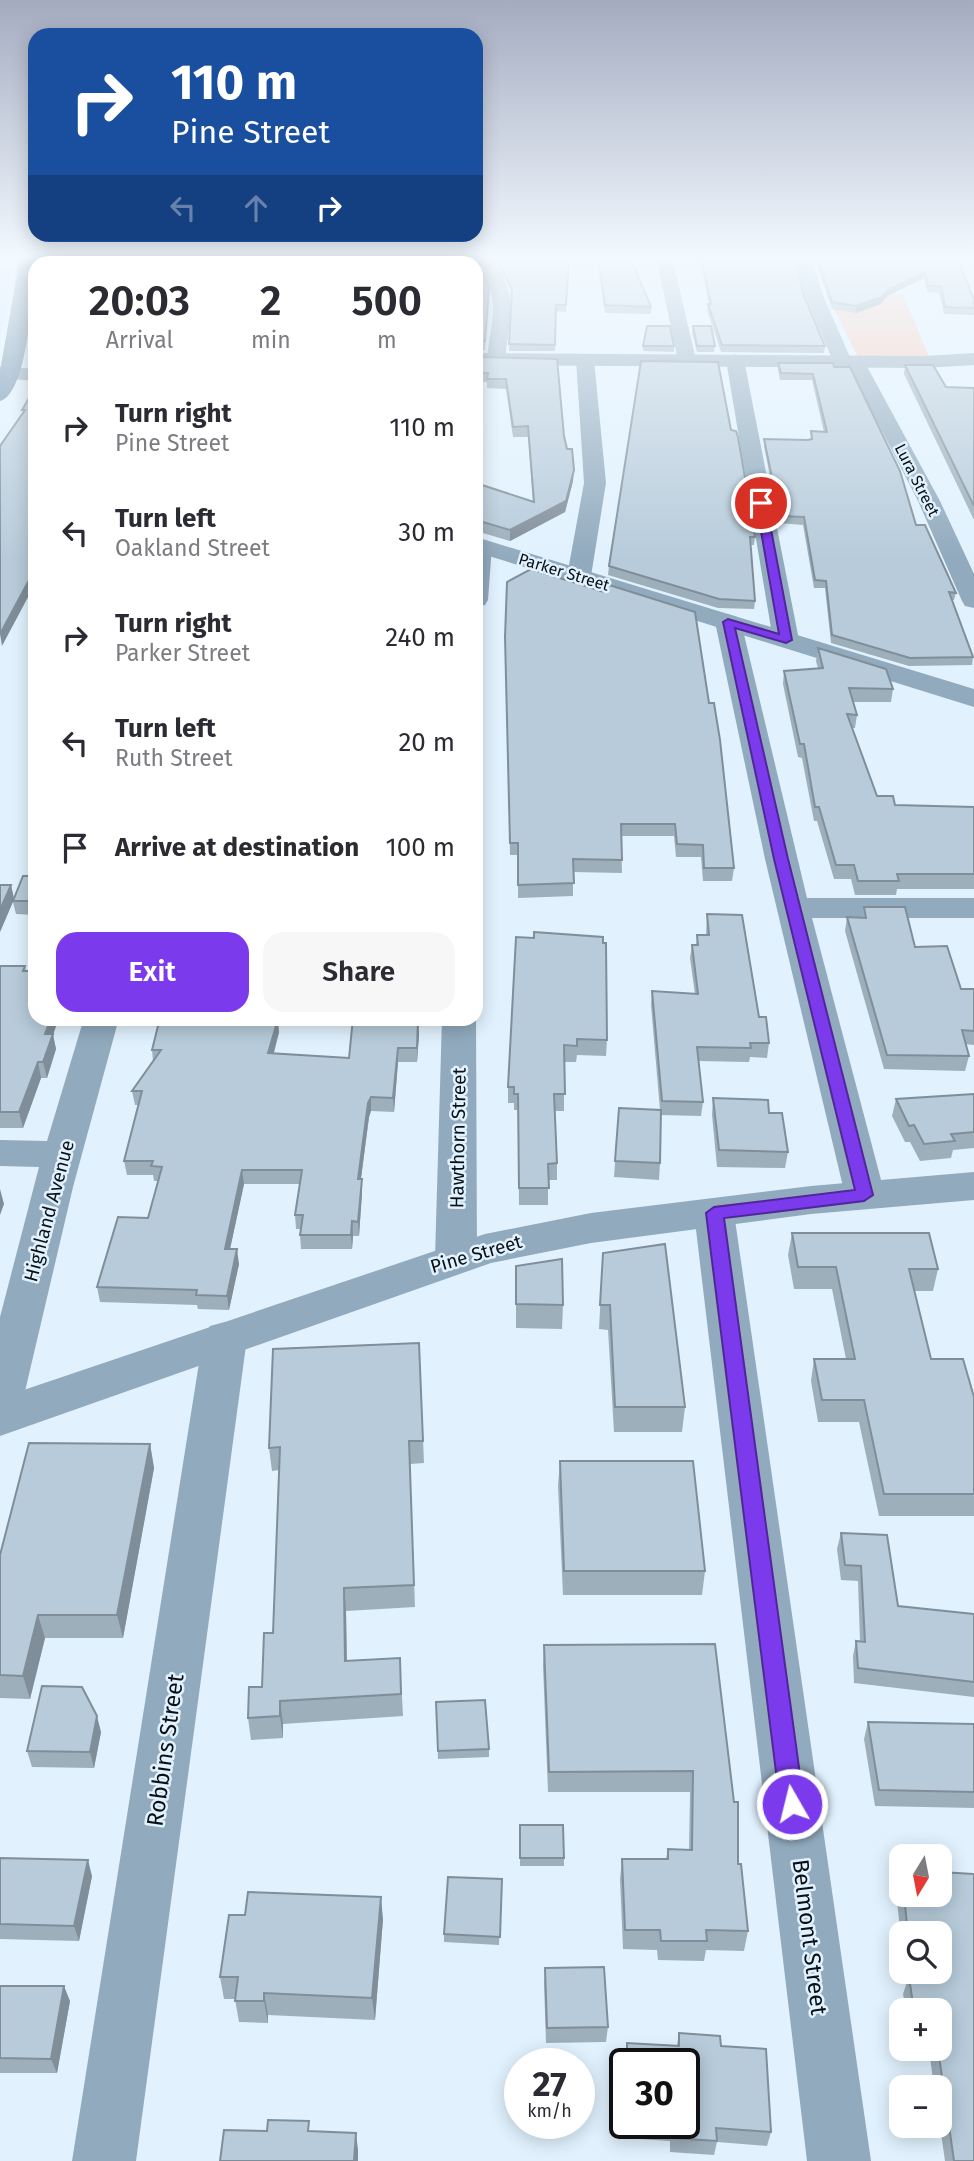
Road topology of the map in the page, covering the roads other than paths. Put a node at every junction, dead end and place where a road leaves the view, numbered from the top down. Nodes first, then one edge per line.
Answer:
1 (847, 358) edge
2 (486, 359) edge
3 (974, 359) edge
4 (585, 360) junction
5 (687, 360) joint
6 (735, 360) junction
7 (849, 361) junction
8 (924, 362) junction
9 (974, 368) edge
10 (5, 372) edge
11 (28, 374) edge
12 (0, 395) edge
13 (483, 547) edge
14 (579, 576) junction
15 (974, 601) edge
16 (728, 622) junction
17 (786, 640) junction
18 (974, 698) edge
19 (793, 908) junction
20 (974, 908) edge
21 (100, 1026) edge
22 (460, 1026) edge
23 (0, 1153) edge
24 (63, 1154) junction
25 (974, 1186) edge
26 (864, 1195) junction
27 (714, 1213) junction
28 (456, 1258) junction
29 (225, 1338) junction
30 (0, 1404) edge
31 (0, 1417) edge
32 (104, 2161) edge
33 (839, 2161) edge

1 - 7 street, Lura Street
2 - 4 street
3 - 8 street
4 - 5 street
4 - 14 street
5 - 6 street
6 - 7 street
6 - 17 street
7 - 8 street
7 - 15 street, Lura Street
8 - 9 street
10 - 11 street
10 - 12 main road
13 - 14 street, Parker Street
14 - 16 street, Parker Street
16 - 17 street, Parker Street
16 - 19 street
17 - 18 street, Parker Street
19 - 20 street
19 - 26 street
21 - 24 street, Highland Avenue
22 - 28 street, Hawthorn Street
23 - 24 street
24 - 30 street, Highland Avenue
25 - 26 street, Pine Street
26 - 27 street, Pine Street
27 - 28 street, Pine Street
27 - 33 street, Belmont Street
28 - 29 street, Pine Street
29 - 31 street, Pine Street
29 - 32 street, Robbins Street

